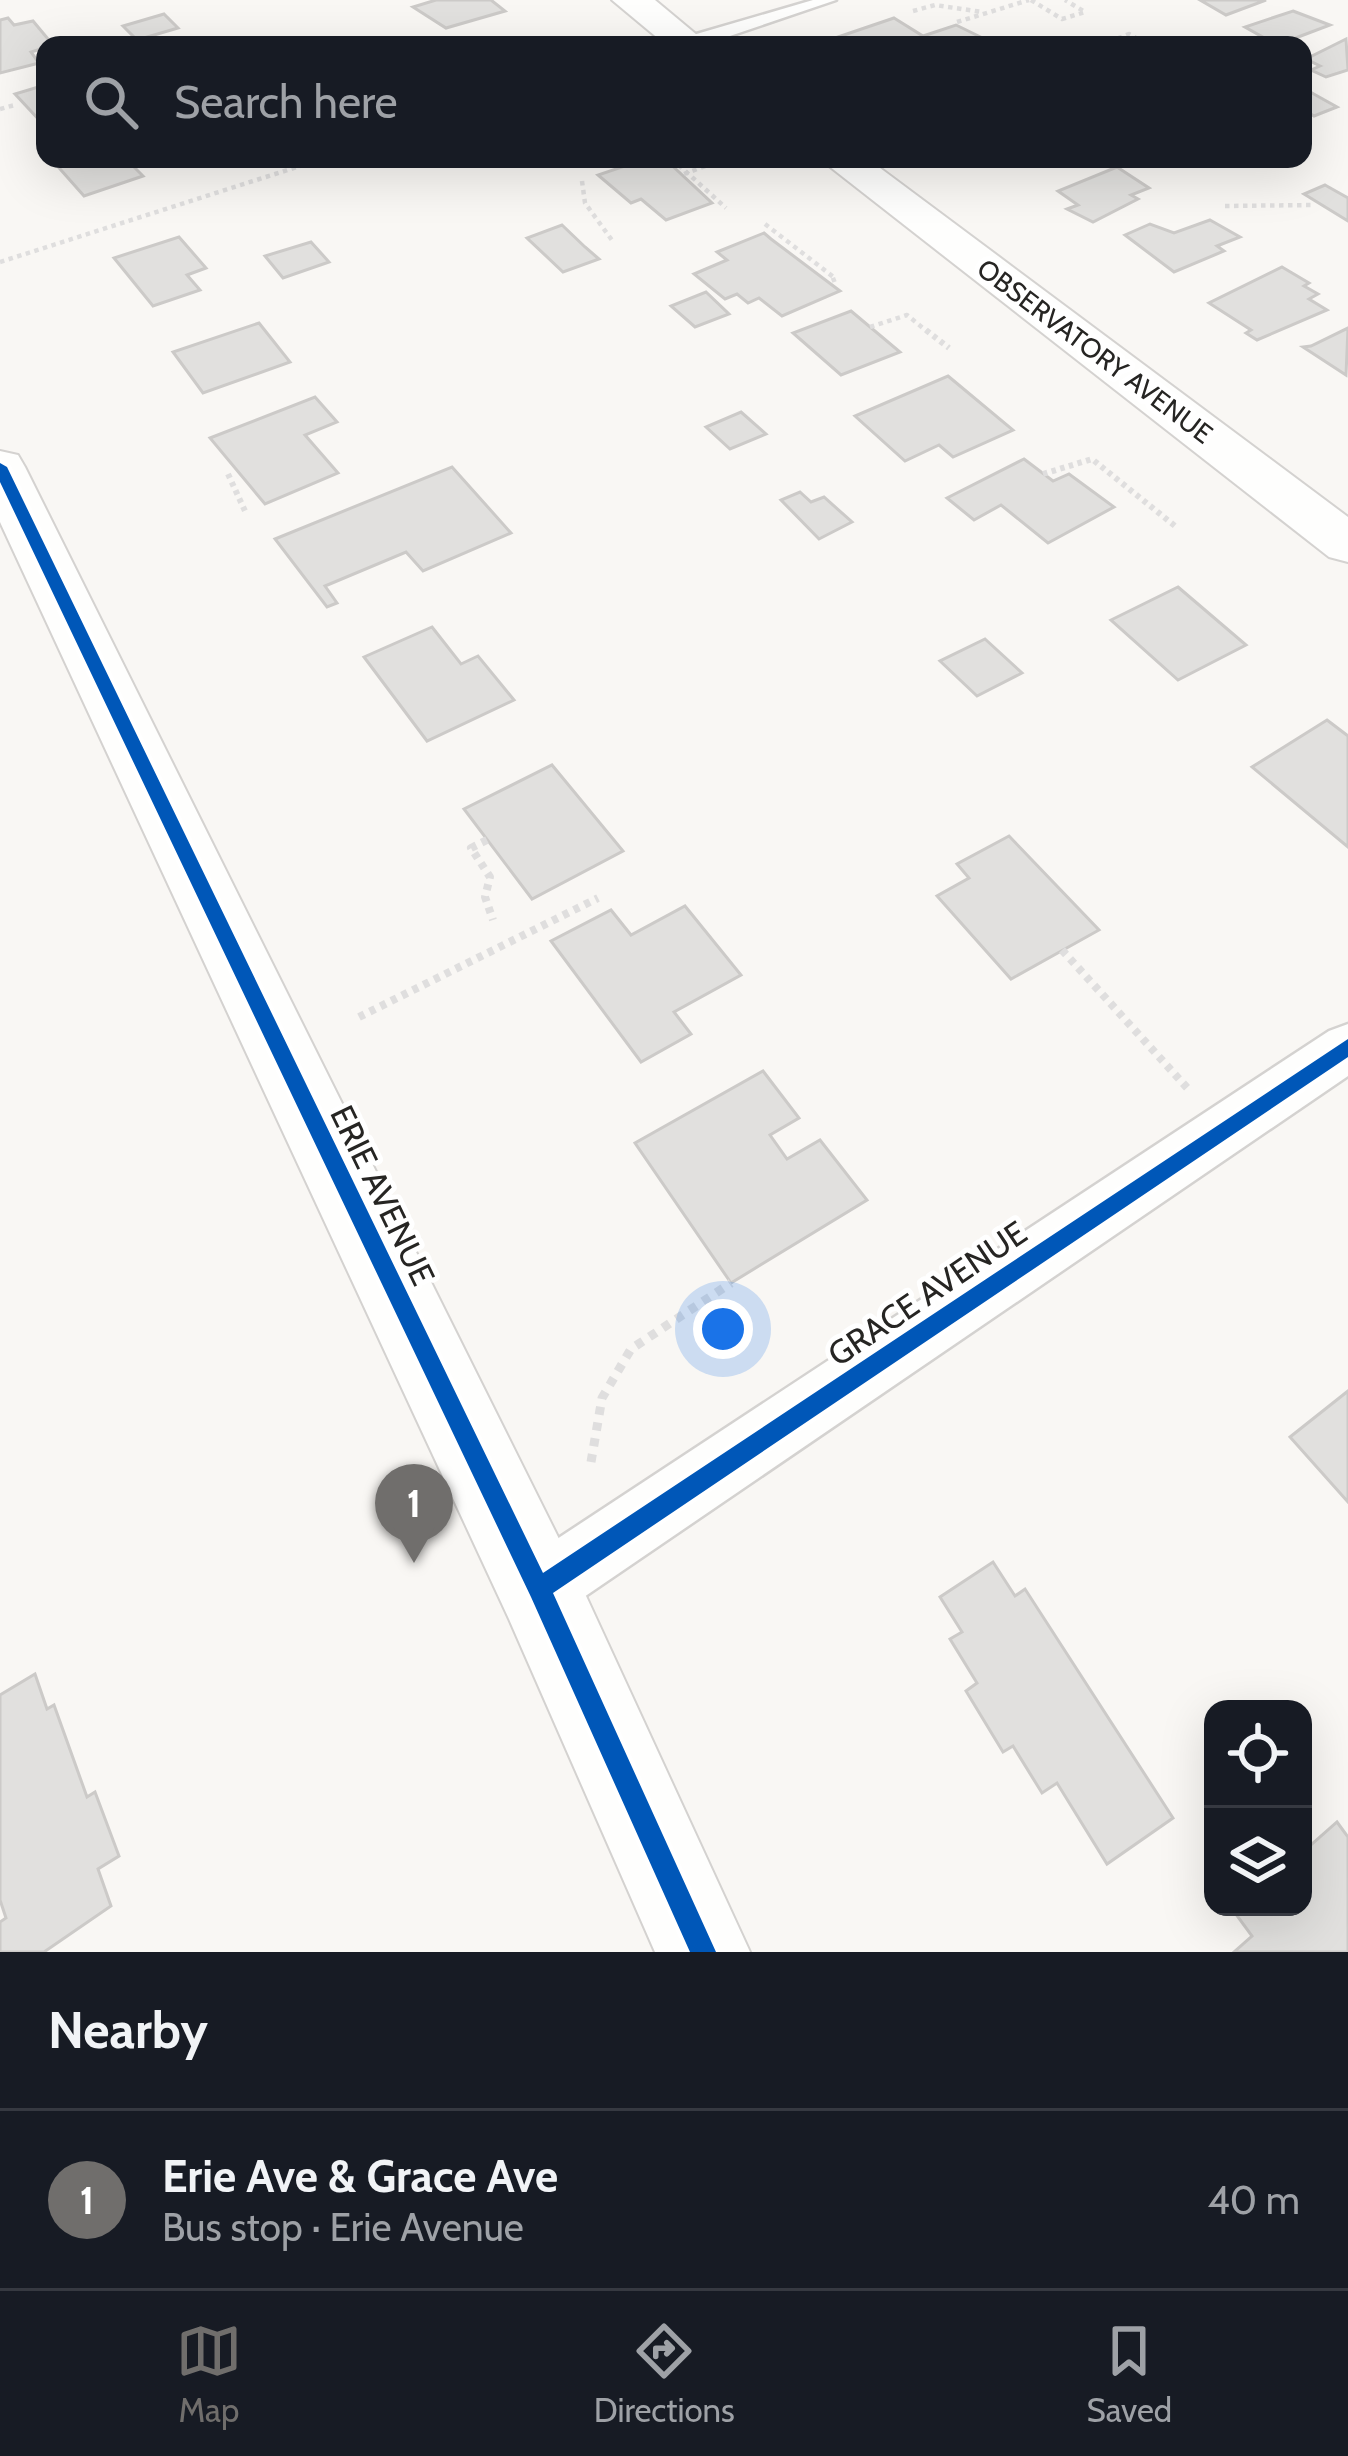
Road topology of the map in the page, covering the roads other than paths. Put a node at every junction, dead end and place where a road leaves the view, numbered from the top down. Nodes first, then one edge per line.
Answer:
1 (631, 0) edge
2 (827, 0) edge
3 (678, 36) edge
4 (714, 36) edge
5 (853, 168) edge
6 (0, 467) edge
7 (1348, 544) edge
8 (1348, 1047) edge
9 (538, 1589) junction
10 (703, 1952) edge

1 - 3 street
2 - 4 lane
5 - 7 street, OBSERVATORY AVENUE
6 - 9 street, ERIE AVENUE
8 - 9 street, GRACE AVENUE
9 - 10 street, ERIE AVENUE

